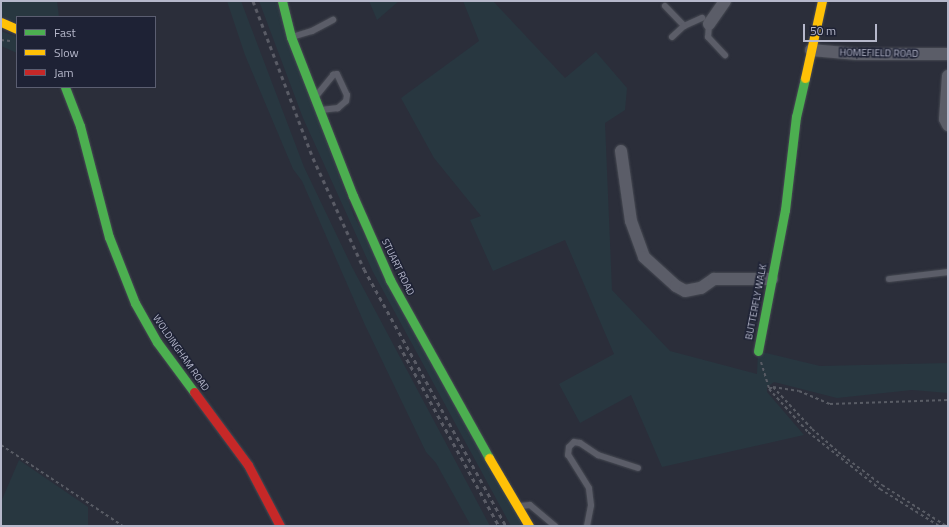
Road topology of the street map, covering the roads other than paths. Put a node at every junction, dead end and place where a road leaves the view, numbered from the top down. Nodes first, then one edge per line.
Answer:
1 (282, 1) edge
2 (724, 1) edge
3 (822, 1) edge
4 (665, 6) dead end
5 (333, 20) dead end
6 (1, 22) edge
7 (709, 23) junction
8 (684, 26) junction
9 (16, 29) edge
10 (291, 37) junction
11 (672, 37) dead end
12 (811, 50) junction
13 (948, 54) edge
14 (725, 55) dead end
15 (948, 76) edge
16 (65, 88) edge
17 (314, 98) junction
18 (319, 111) junction
19 (948, 125) edge
20 (620, 151) dead end
21 (948, 272) edge
22 (772, 279) junction
23 (889, 279) dead end
24 (758, 351) road end
25 (638, 468) dead end
26 (516, 506) junction
27 (280, 526) edge
28 (529, 526) edge
29 (555, 526) edge
30 (587, 526) edge

1 - 10 street, STUART ROAD
2 - 7 street
3 - 12 street, BUTTERFLY WALK
4 - 8 lane
5 - 10 lane
6 - 9 street
7 - 8 lane
7 - 14 lane
8 - 11 lane
10 - 17 street, STUART ROAD
12 - 13 street, HOMEFIELD ROAD
12 - 22 street, BUTTERFLY WALK
15 - 19 street
16 - 27 street, WOLDINGHAM ROAD
17 - 18 street, STUART ROAD
17 - 18 lane
18 - 26 street, STUART ROAD
20 - 22 street
21 - 23 lane
22 - 24 street, BUTTERFLY WALK
25 - 30 lane
26 - 28 street, STUART ROAD
26 - 29 lane

